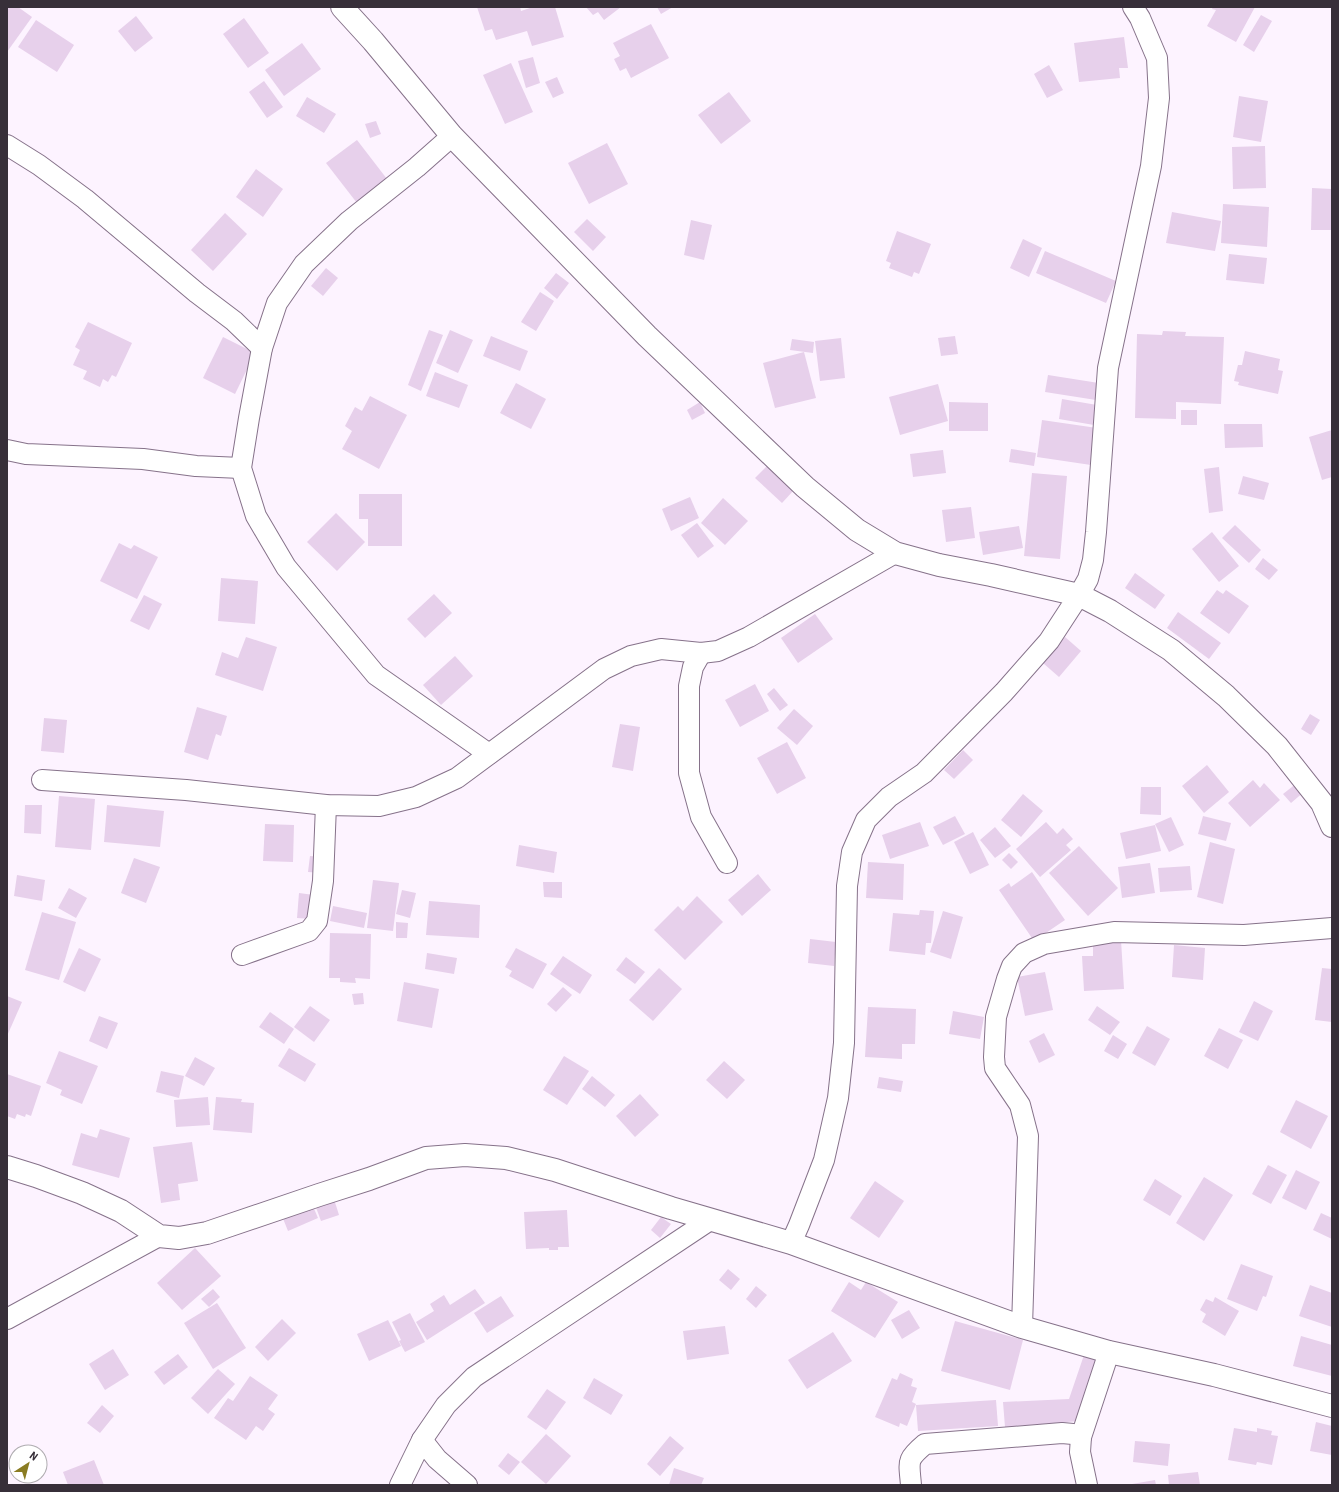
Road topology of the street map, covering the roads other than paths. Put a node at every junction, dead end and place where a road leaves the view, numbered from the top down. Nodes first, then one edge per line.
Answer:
1 (342, 7) edge
2 (1134, 7) edge
3 (452, 136) junction
4 (7, 145) edge
5 (262, 348) junction
6 (7, 450) edge
7 (241, 468) junction
8 (895, 553) junction
9 (1080, 595) junction
10 (701, 653) junction
11 (489, 754) junction
12 (42, 780) dead end
13 (326, 805) junction
14 (1332, 826) edge
15 (727, 863) dead end
16 (1332, 928) edge
17 (242, 955) dead end
18 (7, 1167) edge
19 (710, 1220) junction
20 (159, 1236) junction
21 (790, 1243) junction
22 (7, 1319) edge
23 (1022, 1327) junction
24 (1109, 1352) junction
25 (1332, 1406) edge
26 (1081, 1437) junction
27 (422, 1440) junction
28 (400, 1485) edge
29 (467, 1485) edge
30 (911, 1485) edge
31 (1087, 1485) edge

1 - 3 street
2 - 9 street
3 - 5 street
3 - 8 street
4 - 5 street
5 - 7 street
6 - 7 street
7 - 11 street
8 - 9 street
8 - 10 street
9 - 14 street
9 - 21 street
10 - 11 street
10 - 15 street
11 - 13 street
12 - 13 street
13 - 17 street
16 - 23 street
18 - 20 street
19 - 20 street
19 - 21 street
19 - 27 street
20 - 22 street
21 - 23 street
23 - 24 street
24 - 25 street
24 - 26 street
26 - 30 street
26 - 31 street
27 - 28 street
27 - 29 street

